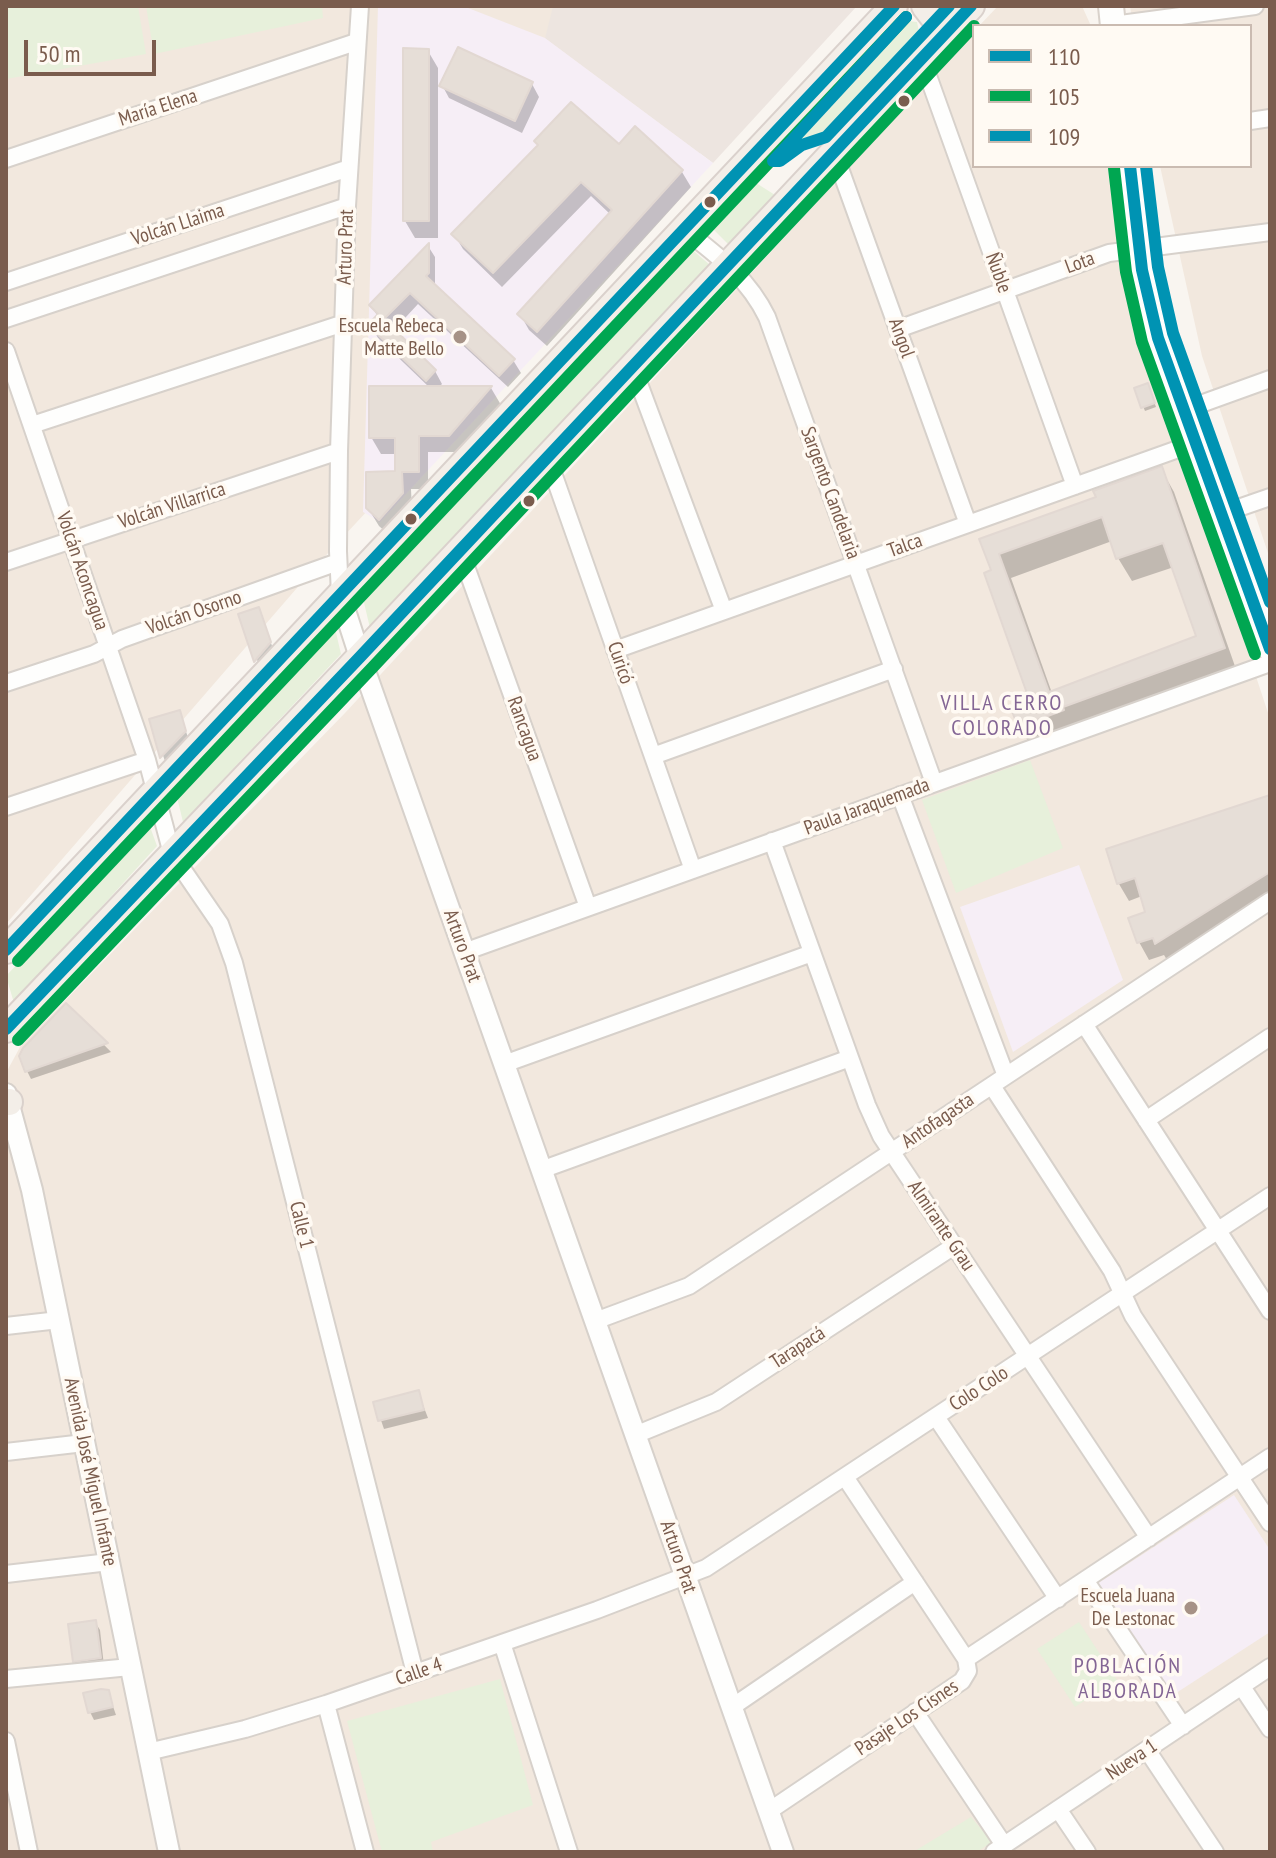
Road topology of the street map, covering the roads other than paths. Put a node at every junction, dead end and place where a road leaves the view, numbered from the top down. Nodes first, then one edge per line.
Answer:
1 (360, 6) edge
2 (894, 6) edge
3 (925, 6) edge
4 (971, 6) edge
5 (1255, 6) edge
6 (1112, 19) edge
7 (940, 40) junction
8 (356, 42) junction
9 (922, 59) junction
10 (834, 152) junction
11 (6, 159) edge
12 (349, 168) junction
13 (1130, 168) edge
14 (347, 206) junction
15 (685, 230) junction
16 (1270, 232) edge
17 (1139, 248) junction
18 (728, 263) junction
19 (6, 282) edge
20 (1004, 290) junction
21 (6, 319) edge
22 (344, 323) junction
23 (898, 329) junction
24 (6, 351) edge
25 (632, 365) junction
26 (1270, 379) edge
27 (1184, 410) junction
28 (32, 425) junction
29 (1195, 443) junction
30 (339, 451) junction
31 (547, 456) junction
32 (1075, 486) junction
33 (1270, 497) edge
34 (1221, 514) junction
35 (968, 524) junction
36 (71, 540) junction
37 (460, 550) junction
38 (6, 562) edge
39 (338, 562) junction
40 (856, 564) junction
41 (340, 595) junction
42 (724, 611) junction
43 (1265, 618) edge
44 (108, 646) junction
45 (1270, 649) edge
46 (615, 650) junction
47 (360, 657) junction
48 (1270, 663) edge
49 (894, 669) junction
50 (6, 683) edge
51 (653, 756) junction
52 (147, 760) junction
53 (934, 783) junction
54 (156, 791) junction
55 (900, 795) junction
56 (6, 807) edge
57 (772, 841) junction
58 (172, 854) junction
59 (693, 870) junction
60 (1270, 901) edge
61 (588, 907) junction
62 (6, 950) edge
63 (464, 952) junction
64 (812, 953) junction
65 (1084, 1024) junction
66 (6, 1029) edge
67 (1270, 1037) edge
68 (850, 1058) junction
69 (504, 1064) junction
70 (999, 1081) junction
71 (7, 1099) edge
72 (1146, 1120) junction
73 (891, 1152) junction
74 (541, 1170) junction
75 (1270, 1196) edge
76 (1218, 1231) junction
77 (954, 1246) junction
78 (1123, 1294) junction
79 (1270, 1311) edge
80 (59, 1320) junction
81 (595, 1321) junction
82 (6, 1326) edge
83 (1028, 1356) junction
84 (936, 1417) junction
85 (635, 1435) junction
86 (84, 1443) junction
87 (6, 1452) edge
88 (1270, 1457) edge
89 (845, 1477) junction
90 (1240, 1478) junction
91 (1270, 1523) edge
92 (1149, 1538) junction
93 (109, 1562) junction
94 (6, 1574) edge
95 (686, 1578) junction
96 (1085, 1580) junction
97 (915, 1582) junction
98 (1058, 1599) junction
99 (502, 1643) junction
100 (966, 1659) junction
101 (130, 1667) junction
102 (1270, 1667) edge
103 (415, 1673) junction
104 (6, 1679) edge
105 (1242, 1687) junction
106 (326, 1704) junction
107 (732, 1707) junction
108 (915, 1712) junction
109 (1183, 1726) junction
110 (1270, 1729) edge
111 (6, 1741) edge
112 (1147, 1750) junction
113 (148, 1752) junction
114 (1058, 1809) junction
115 (769, 1811) junction
116 (999, 1849) edge
117 (29, 1852) edge
118 (169, 1852) edge
119 (365, 1852) edge
120 (569, 1852) edge
121 (783, 1852) edge
122 (1087, 1852) edge
123 (1215, 1852) edge

1 - 8 street, Arturo Prat
2 - 15 main road
3 - 7 main road
4 - 7 main road
5 - 6 street
7 - 9 main road
8 - 11 street, María Elena
8 - 12 street, Arturo Prat
9 - 10 main road
9 - 20 street, Ñuble
10 - 18 main road
10 - 23 street, Angol
12 - 14 street, Arturo Prat
12 - 19 street, Volcán Llaima
13 - 17 main road
14 - 21 street, Volcán Llaima
14 - 22 street, Arturo Prat
15 - 18 street, Sargento Candelaria
15 - 41 main road
16 - 17 street, Lota
17 - 20 street, Lota
17 - 27 main road
18 - 25 main road
18 - 40 street, Sargento Candelaria
20 - 23 street, Lota
20 - 32 street, Ñuble
22 - 28 street
22 - 30 street, Arturo Prat
23 - 35 street, Angol
24 - 28 street, Volcán Aconcagua
25 - 31 main road
25 - 42 street
26 - 27 street
27 - 29 main road
28 - 36 street, Volcán Aconcagua
29 - 32 street, Talca
29 - 34 main road
30 - 36 street, Volcán Villarrica
30 - 39 street, Arturo Prat
31 - 37 main road
31 - 46 street, Curicó
32 - 35 street, Talca
33 - 34 street
34 - 43 main road
35 - 40 street, Talca
36 - 38 street, Volcán Villarrica
36 - 44 street, Volcán Aconcagua
37 - 47 main road
37 - 61 street, Rancagua
39 - 41 street, Arturo Prat
39 - 44 street, Volcán Osorno
40 - 42 street, Talca
40 - 49 street, Sargento Candelaria
41 - 47 street, Arturo Prat
41 - 54 main road
42 - 46 street, Talca
43 - 45 main road
44 - 50 street, Volcán Osorno
44 - 52 street, Volcán Aconcagua
46 - 51 street, Curicó
47 - 58 main road
47 - 63 street, Arturo Prat
48 - 53 street, Paula Jaraquemada
49 - 51 street
49 - 53 street, Sargento Candelaria
51 - 59 street, Curicó
52 - 54 street, Volcán Aconcagua
52 - 56 street
53 - 55 street, Paula Jaraquemada
54 - 58 street, Calle 1
54 - 62 main road
55 - 57 street, Paula Jaraquemada
55 - 70 street
57 - 59 street, Paula Jaraquemada
57 - 64 street, Almirante Grau
58 - 66 main road
58 - 103 street, Calle 1
59 - 61 street, Paula Jaraquemada
60 - 65 street, Antofagasta
61 - 63 street, Paula Jaraquemada
63 - 69 street, Arturo Prat
64 - 68 street, Almirante Grau
64 - 69 street
65 - 70 street, Antofagasta
65 - 72 street
67 - 72 street
68 - 73 street, Almirante Grau
68 - 74 street
69 - 74 street, Arturo Prat
70 - 73 street, Antofagasta
70 - 78 street
71 - 80 street, Avenida José Miguel Infante
72 - 76 street
73 - 77 street, Almirante Grau
73 - 81 street, Antofagasta
74 - 81 street, Arturo Prat
75 - 76 street, Colo Colo
76 - 78 street, Colo Colo
76 - 79 street
77 - 83 street, Almirante Grau
77 - 85 street, Tarapacá
78 - 83 street, Colo Colo
78 - 90 street
80 - 82 street
80 - 86 street, Avenida José Miguel Infante
81 - 85 street, Arturo Prat
83 - 84 street, Colo Colo
83 - 92 street, Almirante Grau
84 - 89 street, Colo Colo
84 - 98 street
85 - 95 street, Arturo Prat
86 - 87 street
86 - 93 street, Avenida José Miguel Infante
88 - 90 street, Pasaje Los Cisnes
89 - 95 street, Colo Colo
89 - 97 street
90 - 91 street
90 - 92 street, Pasaje Los Cisnes
92 - 96 street, Pasaje Los Cisnes
93 - 94 street
93 - 101 street, Avenida José Miguel Infante
95 - 99 street, Calle 4
95 - 107 street, Arturo Prat
96 - 98 street, Pasaje Los Cisnes
96 - 109 street
97 - 100 street
97 - 107 street
98 - 100 street, Pasaje Los Cisnes
99 - 103 street, Calle 4
99 - 120 street
100 - 108 street, Pasaje Los Cisnes
101 - 104 street
101 - 113 street, Avenida José Miguel Infante
102 - 105 street, Nueva 1
103 - 106 street, Calle 4
105 - 109 street, Nueva 1
105 - 110 street
106 - 113 street, Calle 4
106 - 119 street
107 - 115 street, Arturo Prat
108 - 115 street, Pasaje Los Cisnes
108 - 116 street
109 - 112 street, Nueva 1
111 - 117 street
112 - 114 street, Nueva 1
112 - 123 street
113 - 118 street, Avenida José Miguel Infante
114 - 116 street, Nueva 1
114 - 122 street
115 - 121 street, Arturo Prat

